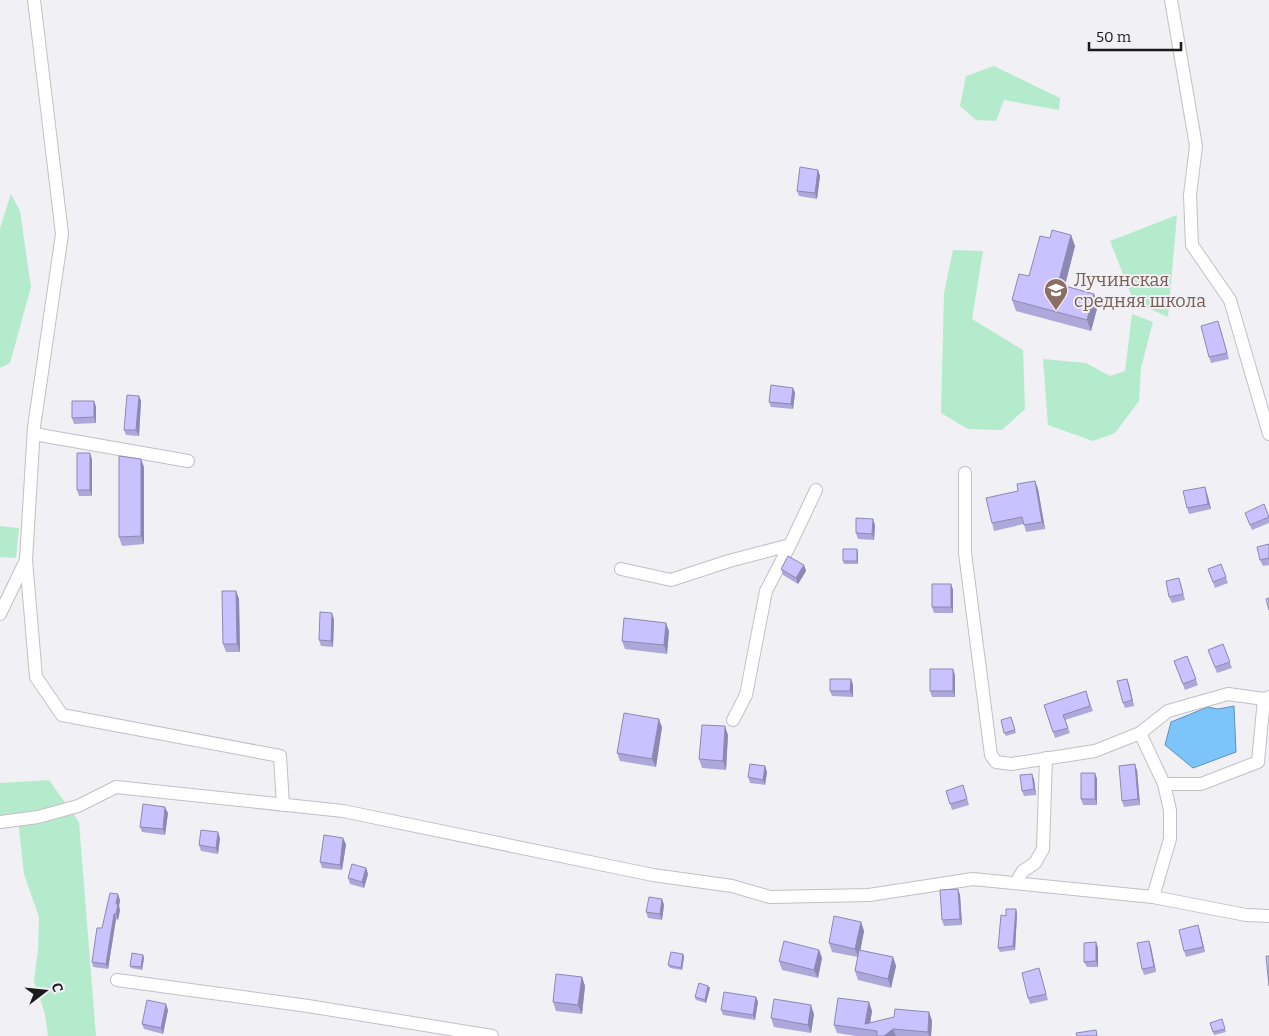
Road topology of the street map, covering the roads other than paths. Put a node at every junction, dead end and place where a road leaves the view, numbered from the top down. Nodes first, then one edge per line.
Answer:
1 (34, 0) edge
2 (1171, 0) edge
3 (34, 434) junction
4 (1269, 434) edge
5 (188, 461) dead end
6 (965, 472) dead end
7 (816, 490) dead end
8 (790, 545) junction
9 (26, 560) junction
10 (621, 569) dead end
11 (0, 614) edge
12 (1267, 698) edge
13 (733, 720) dead end
14 (1140, 733) junction
15 (1046, 758) junction
16 (1164, 784) junction
17 (283, 805) junction
18 (0, 822) edge
19 (1018, 883) junction
20 (1152, 897) junction
21 (1269, 916) edge
22 (117, 980) dead end
23 (492, 1036) edge

1 - 3 street
2 - 4 street
3 - 5 street
3 - 9 street
6 - 15 street
7 - 8 street
8 - 10 street
8 - 13 street
9 - 11 street
9 - 17 street
12 - 14 street
12 - 16 street
14 - 15 street
14 - 16 street
15 - 19 street
16 - 20 street
17 - 18 street
17 - 19 street
19 - 20 street
20 - 21 street
22 - 23 street

